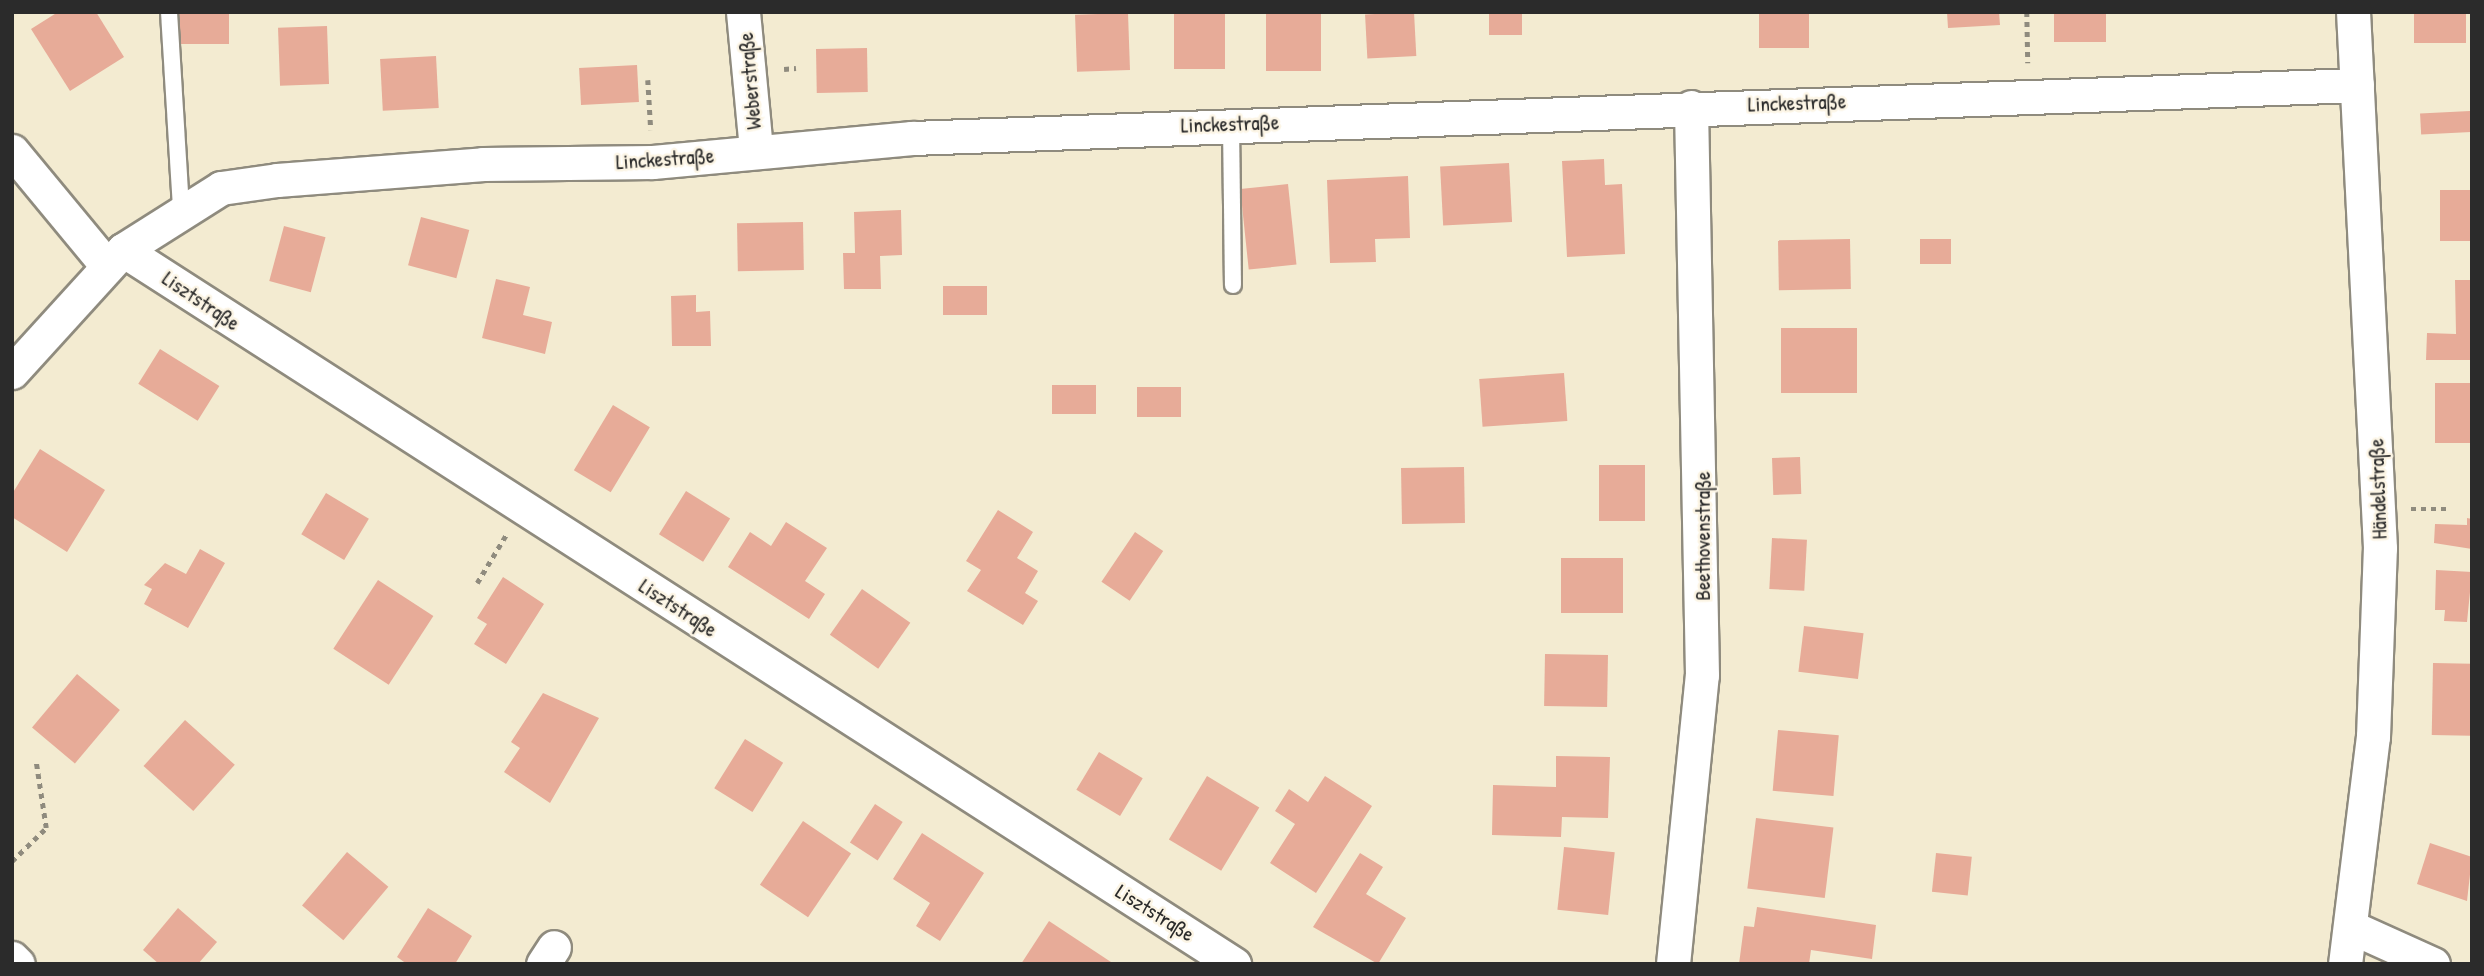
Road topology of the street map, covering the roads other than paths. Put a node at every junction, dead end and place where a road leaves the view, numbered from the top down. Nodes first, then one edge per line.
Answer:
1 (169, 12) edge
2 (743, 12) edge
3 (2353, 12) edge
4 (2357, 85) junction
5 (1691, 107) junction
6 (1231, 124) junction
7 (756, 149) junction
8 (12, 151) edge
9 (181, 208) junction
10 (115, 258) junction
11 (1233, 285) dead end
12 (12, 372) edge
13 (2351, 927) junction
14 (12, 958) edge
15 (19, 964) edge
16 (1234, 964) edge
17 (1673, 964) edge
18 (2345, 964) edge
19 (2433, 964) edge

1 - 9 lane
2 - 7 street, Weberstraße
3 - 4 street, Händelstraße
4 - 5 street, Linckestraße
4 - 13 street, Händelstraße
5 - 6 street, Linckestraße
5 - 17 street, Beethovenstraße
6 - 7 street, Linckestraße
6 - 11 lane
7 - 9 street, Linckestraße
8 - 10 street, Lisztstraße
9 - 10 street, Linckestraße
10 - 12 street, Linckestraße
10 - 16 street, Lisztstraße
13 - 18 street, Händelstraße
13 - 19 street
14 - 15 street

